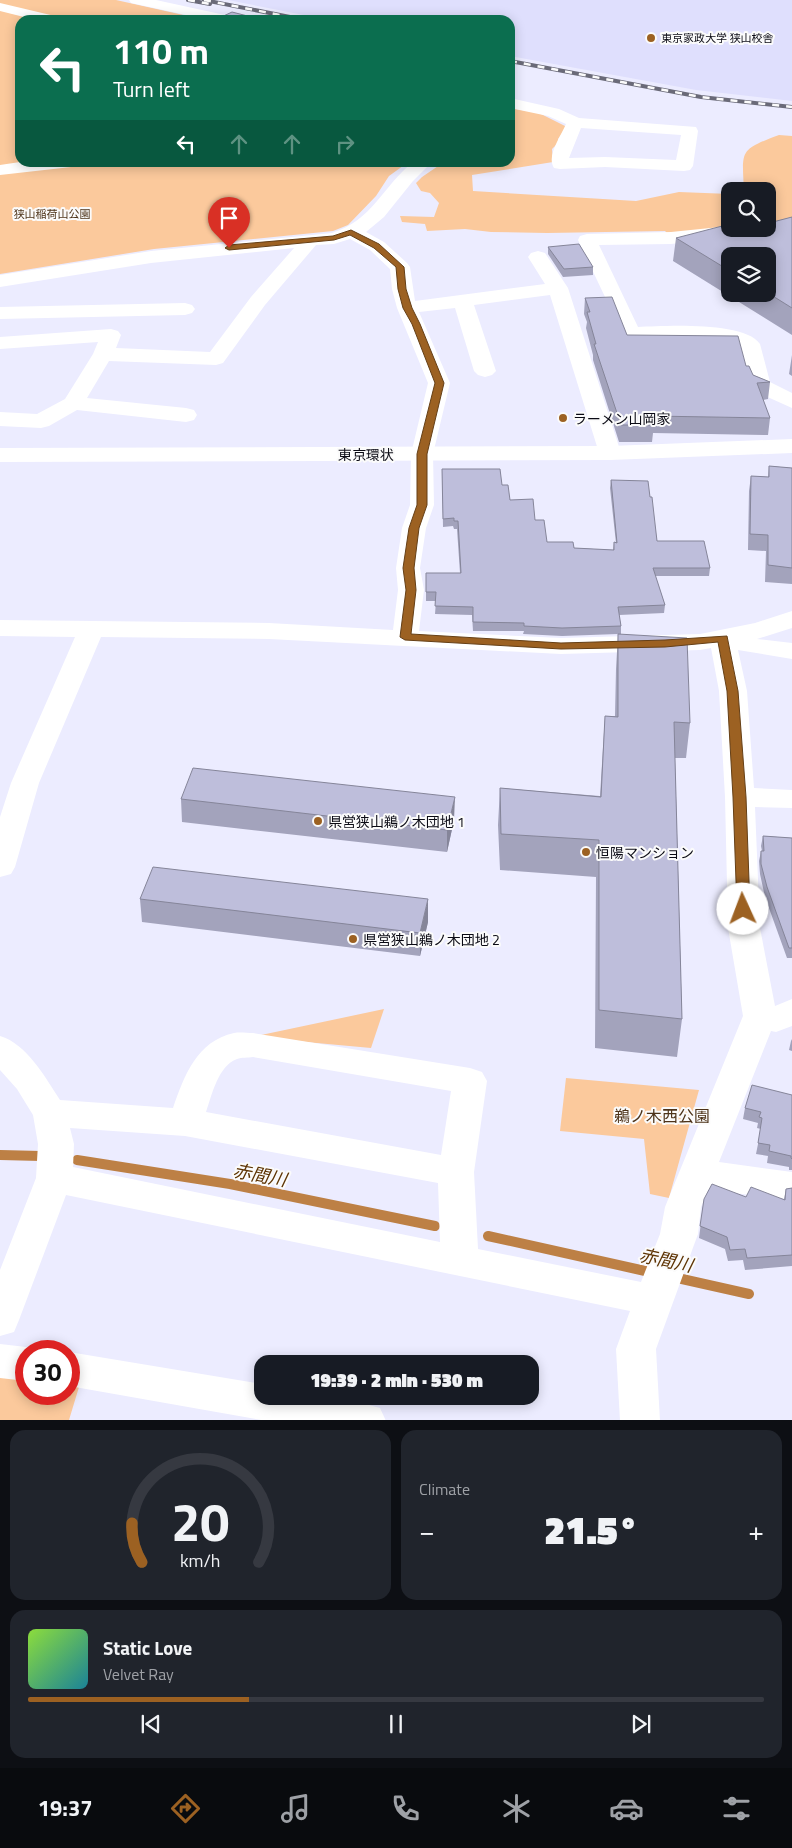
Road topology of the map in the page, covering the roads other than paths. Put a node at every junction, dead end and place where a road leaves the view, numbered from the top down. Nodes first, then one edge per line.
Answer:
1 (136, 0) edge
2 (0, 7) edge
3 (33, 15) edge
4 (206, 15) edge
5 (515, 104) edge
6 (575, 123) junction
7 (27, 167) edge
8 (418, 167) edge
9 (0, 170) edge
10 (351, 232) junction
11 (721, 233) edge
12 (310, 241) junction
13 (538, 257) dead end
14 (169, 271) dead end
15 (0, 281) edge
16 (558, 288) junction
17 (56, 293) junction
18 (463, 301) junction
19 (407, 308) junction
20 (185, 309) dead end
21 (0, 313) edge
22 (0, 343) edge
23 (103, 354) junction
24 (485, 371) dead end
25 (792, 401) edge
26 (73, 403) junction
27 (186, 415) dead end
28 (0, 419) edge
29 (792, 446) edge
30 (610, 453) junction
31 (0, 455) edge
32 (792, 458) edge
33 (422, 460) junction
34 (0, 469) edge
35 (792, 619) edge
36 (0, 628) edge
37 (92, 628) junction
38 (405, 637) junction
39 (723, 638) junction
40 (792, 651) edge
41 (740, 797) junction
42 (792, 799) edge
43 (0, 867) edge
44 (792, 1011) edge
45 (760, 1016) junction
46 (0, 1048) edge
47 (15, 1081) edge
48 (50, 1113) junction
49 (185, 1122) junction
50 (456, 1172) junction
51 (697, 1174) junction
52 (54, 1178) junction
53 (786, 1185) dead end
54 (460, 1261) junction
55 (653, 1300) junction
56 (0, 1320) edge
57 (0, 1361) edge
58 (15, 1363) edge
59 (80, 1371) edge
60 (366, 1420) edge
61 (640, 1420) edge

1 - 4 main road
2 - 3 main road
5 - 6 main road
6 - 6 main road
7 - 9 main road
8 - 10 main road
10 - 12 main road
10 - 19 main road
11 - 25 main road
12 - 17 main road
12 - 23 main road
13 - 16 main road
14 - 17 main road
15 - 17 main road
16 - 18 main road
16 - 30 main road
17 - 20 main road
17 - 21 main road
18 - 19 main road
18 - 24 main road
19 - 33 main road
22 - 23 main road
23 - 26 main road
26 - 27 main road
26 - 28 main road
29 - 30 main road, 東京環状
30 - 33 main road, 東京環状
31 - 33 main road, 東京環状
32 - 33 main road, 東京環状
33 - 34 main road, 東京環状
33 - 38 main road
35 - 39 main road
36 - 37 main road
37 - 38 main road
37 - 43 main road
38 - 39 main road
39 - 40 main road
39 - 41 main road
41 - 42 main road
41 - 45 main road
44 - 45 main road
45 - 51 main road
46 - 47 main road
47 - 48 main road
48 - 49 main road
48 - 52 main road
49 - 50 main road
49 - 50 main road
50 - 54 main road
51 - 53 main road
51 - 55 main road
52 - 54 main road
52 - 56 main road
54 - 55 main road
55 - 61 main road
57 - 58 main road
59 - 60 main road

